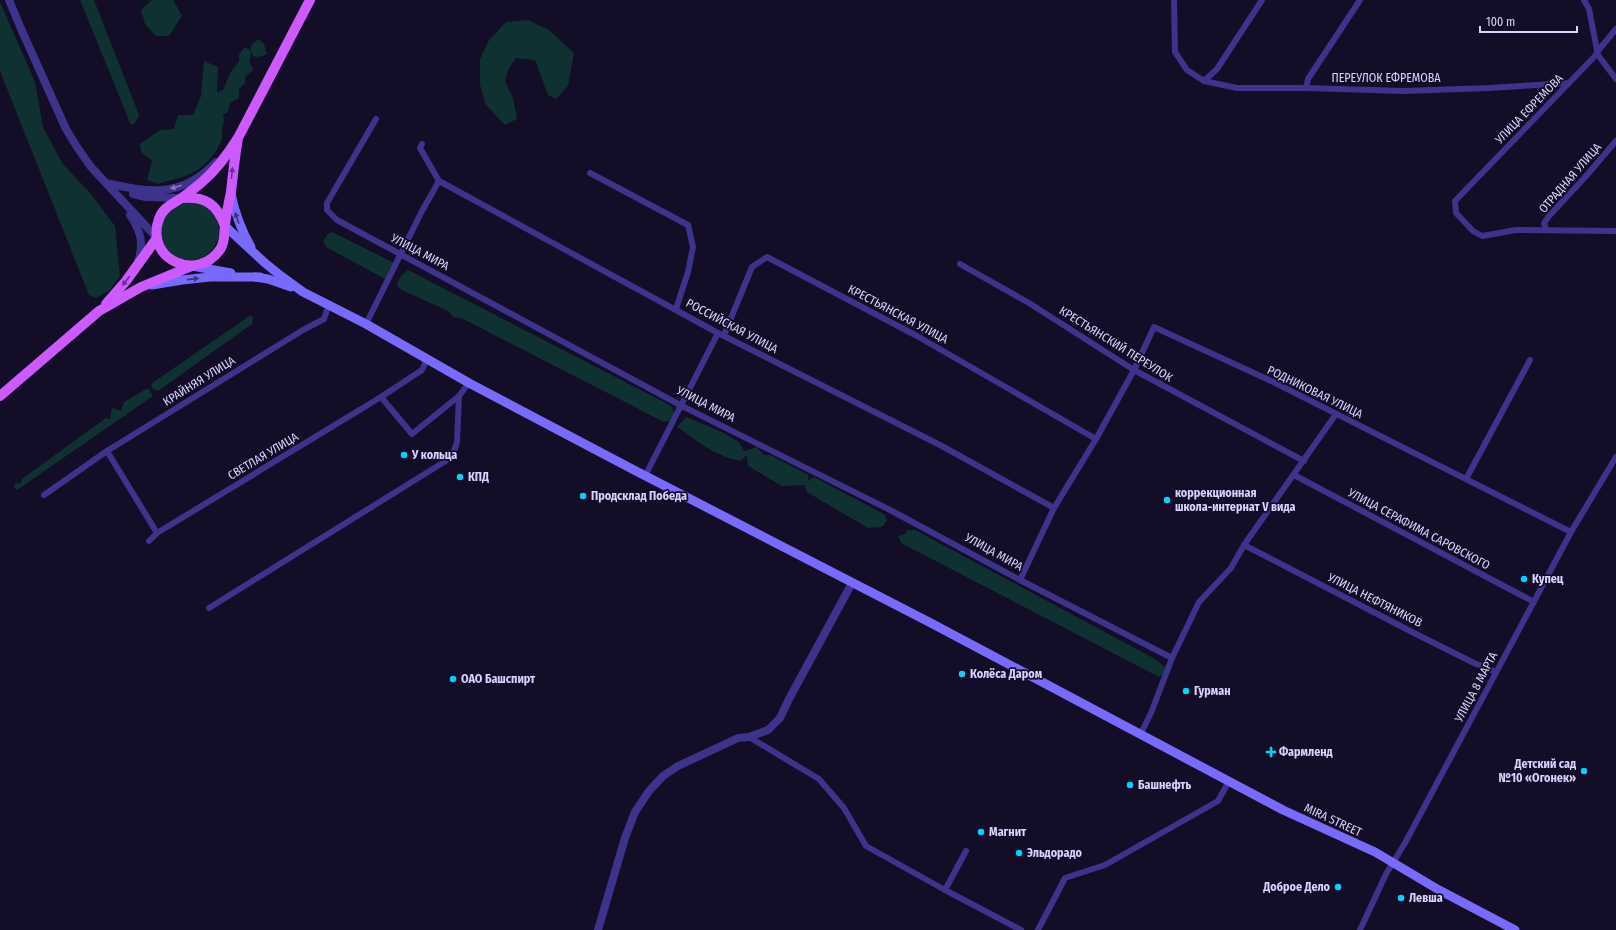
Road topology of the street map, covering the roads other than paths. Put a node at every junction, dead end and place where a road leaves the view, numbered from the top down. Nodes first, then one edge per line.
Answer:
1 (9, 0) edge
2 (310, 0) edge
3 (1174, 0) edge
4 (1262, 0) edge
5 (1360, 0) edge
6 (1584, 0) edge
7 (1616, 29) edge
8 (1597, 52) junction
9 (1616, 79) edge
10 (1204, 81) junction
11 (1569, 83) junction
12 (1306, 88) junction
13 (376, 119) dead end
14 (238, 138) junction
15 (1616, 141) edge
16 (422, 144) dead end
17 (590, 173) dead end
18 (439, 181) junction
19 (106, 183) junction
20 (231, 192) junction
21 (115, 193) junction
22 (182, 198) junction
23 (225, 226) junction
24 (1546, 230) junction
25 (1616, 231) edge
26 (157, 238) junction
27 (401, 255) junction
28 (264, 263) junction
29 (960, 264) dead end
30 (192, 266) junction
31 (136, 267) junction
32 (260, 277) junction
33 (141, 287) junction
34 (304, 292) junction
35 (329, 304) junction
36 (676, 309) junction
37 (99, 311) junction
38 (366, 324) junction
39 (721, 334) junction
40 (427, 359) junction
41 (1530, 360) dead end
42 (1134, 370) junction
43 (469, 383) junction
44 (0, 396) edge
45 (459, 396) junction
46 (381, 397) junction
47 (682, 406) junction
48 (1336, 414) junction
49 (1096, 439) junction
50 (108, 451) junction
51 (1616, 457) edge
52 (1304, 462) junction
53 (1294, 475) junction
54 (645, 476) junction
55 (1466, 479) junction
56 (44, 494) dead end
57 (1054, 508) junction
58 (1571, 532) junction
59 (157, 533) junction
60 (149, 542) dead end
61 (1244, 545) junction
62 (1020, 580) junction
63 (852, 582) junction
64 (1534, 602) junction
65 (209, 608) dead end
66 (1172, 658) junction
67 (1496, 672) junction
68 (1140, 734) junction
69 (750, 737) junction
70 (1229, 781) junction
71 (966, 851) dead end
72 (1393, 863) junction
73 (944, 890) junction
74 (598, 930) edge
75 (1021, 930) edge
76 (1038, 930) edge
77 (1360, 930) edge
78 (1515, 930) edge

1 - 19 street
2 - 14 main road
3 - 10 street
4 - 10 street
5 - 12 street
6 - 8 street
7 - 8 street, УЛИЦА ЕФРЕМОВА
8 - 9 street
8 - 11 street, УЛИЦА ЕФРЕМОВА
10 - 12 street, ПЕРЕУЛОК ЕФРЕМОВА
11 - 12 street, ПЕРЕУЛОК ЕФРЕМОВА
11 - 24 street, УЛИЦА ЕФРЕМОВА
13 - 27 street, УЛИЦА МИРА
14 -> 19 street
20 -> 14 main road
14 - 22 main road
15 - 24 street, ОТРАДНАЯ УЛИЦА
16 - 18 street
17 - 36 street
18 - 27 street
18 - 36 street, РОССИЙСКАЯ УЛИЦА
19 - 21 street
19 - 22 street
20 - 23 main road
28 -> 20 main road
21 - 26 street
21 - 31 street
22 - 23 main road
22 - 26 main road
23 - 28 main road
23 - 30 main road
24 - 25 street
26 - 30 main road
26 - 31 main road
27 - 38 street
27 - 47 street, УЛИЦА МИРА
28 - 34 main road
29 - 42 street, КРЕСТЬЯНСКИЙ ПЕРЕУЛОК
30 - 32 main road
30 - 33 main road
31 -> 37 main road
33 -> 32 main road
32 - 34 main road
33 - 37 main road
34 - 35 main road
35 - 38 main road
35 - 50 street, КРАЙНЯЯ УЛИЦА
36 - 39 street, РОССИЙСКАЯ УЛИЦА
37 - 44 main road
38 - 40 main road
39 - 47 street
39 - 49 street, КРЕСТЬЯНСКАЯ УЛИЦА
39 - 57 street, РОССИЙСКАЯ УЛИЦА
40 - 43 main road
40 - 46 street, СВЕТЛАЯ УЛИЦА
41 - 55 street
42 - 48 street, РОДНИКОВАЯ УЛИЦА
42 - 49 street
42 - 52 street, КРЕСТЬЯНСКИЙ ПЕРЕУЛОК
43 - 45 street
43 - 54 main road
45 - 46 street
45 - 65 street
46 - 59 street, СВЕТЛАЯ УЛИЦА
47 - 54 street
47 - 62 street, УЛИЦА МИРА
48 - 52 street
48 - 55 street, РОДНИКОВАЯ УЛИЦА
49 - 57 street
50 - 56 street, КРАЙНЯЯ УЛИЦА
50 - 59 street
51 - 58 street, УЛИЦА 8 МАРТА
52 - 53 street
53 - 61 street
53 - 64 street, УЛИЦА СЕРАФИМА САРОВСКОГО
54 - 63 main road
55 - 58 street, РОДНИКОВАЯ УЛИЦА
57 - 62 street
58 - 64 street, УЛИЦА 8 МАРТА
59 - 60 street, СВЕТЛАЯ УЛИЦА
61 - 66 street
61 - 67 street, УЛИЦА НЕФТЯНИКОВ
62 - 66 street, УЛИЦА МИРА
63 - 68 main road
63 - 69 street
64 - 67 street, УЛИЦА 8 МАРТА
66 - 68 street
67 - 72 street, УЛИЦА 8 МАРТА
68 - 70 main road, MIRA STREET
69 - 73 street
69 - 74 street
70 - 72 main road, MIRA STREET
70 - 76 street
71 - 73 street
72 - 77 street, УЛИЦА 8 МАРТА
72 - 78 main road, MIRA STREET
73 - 75 street

